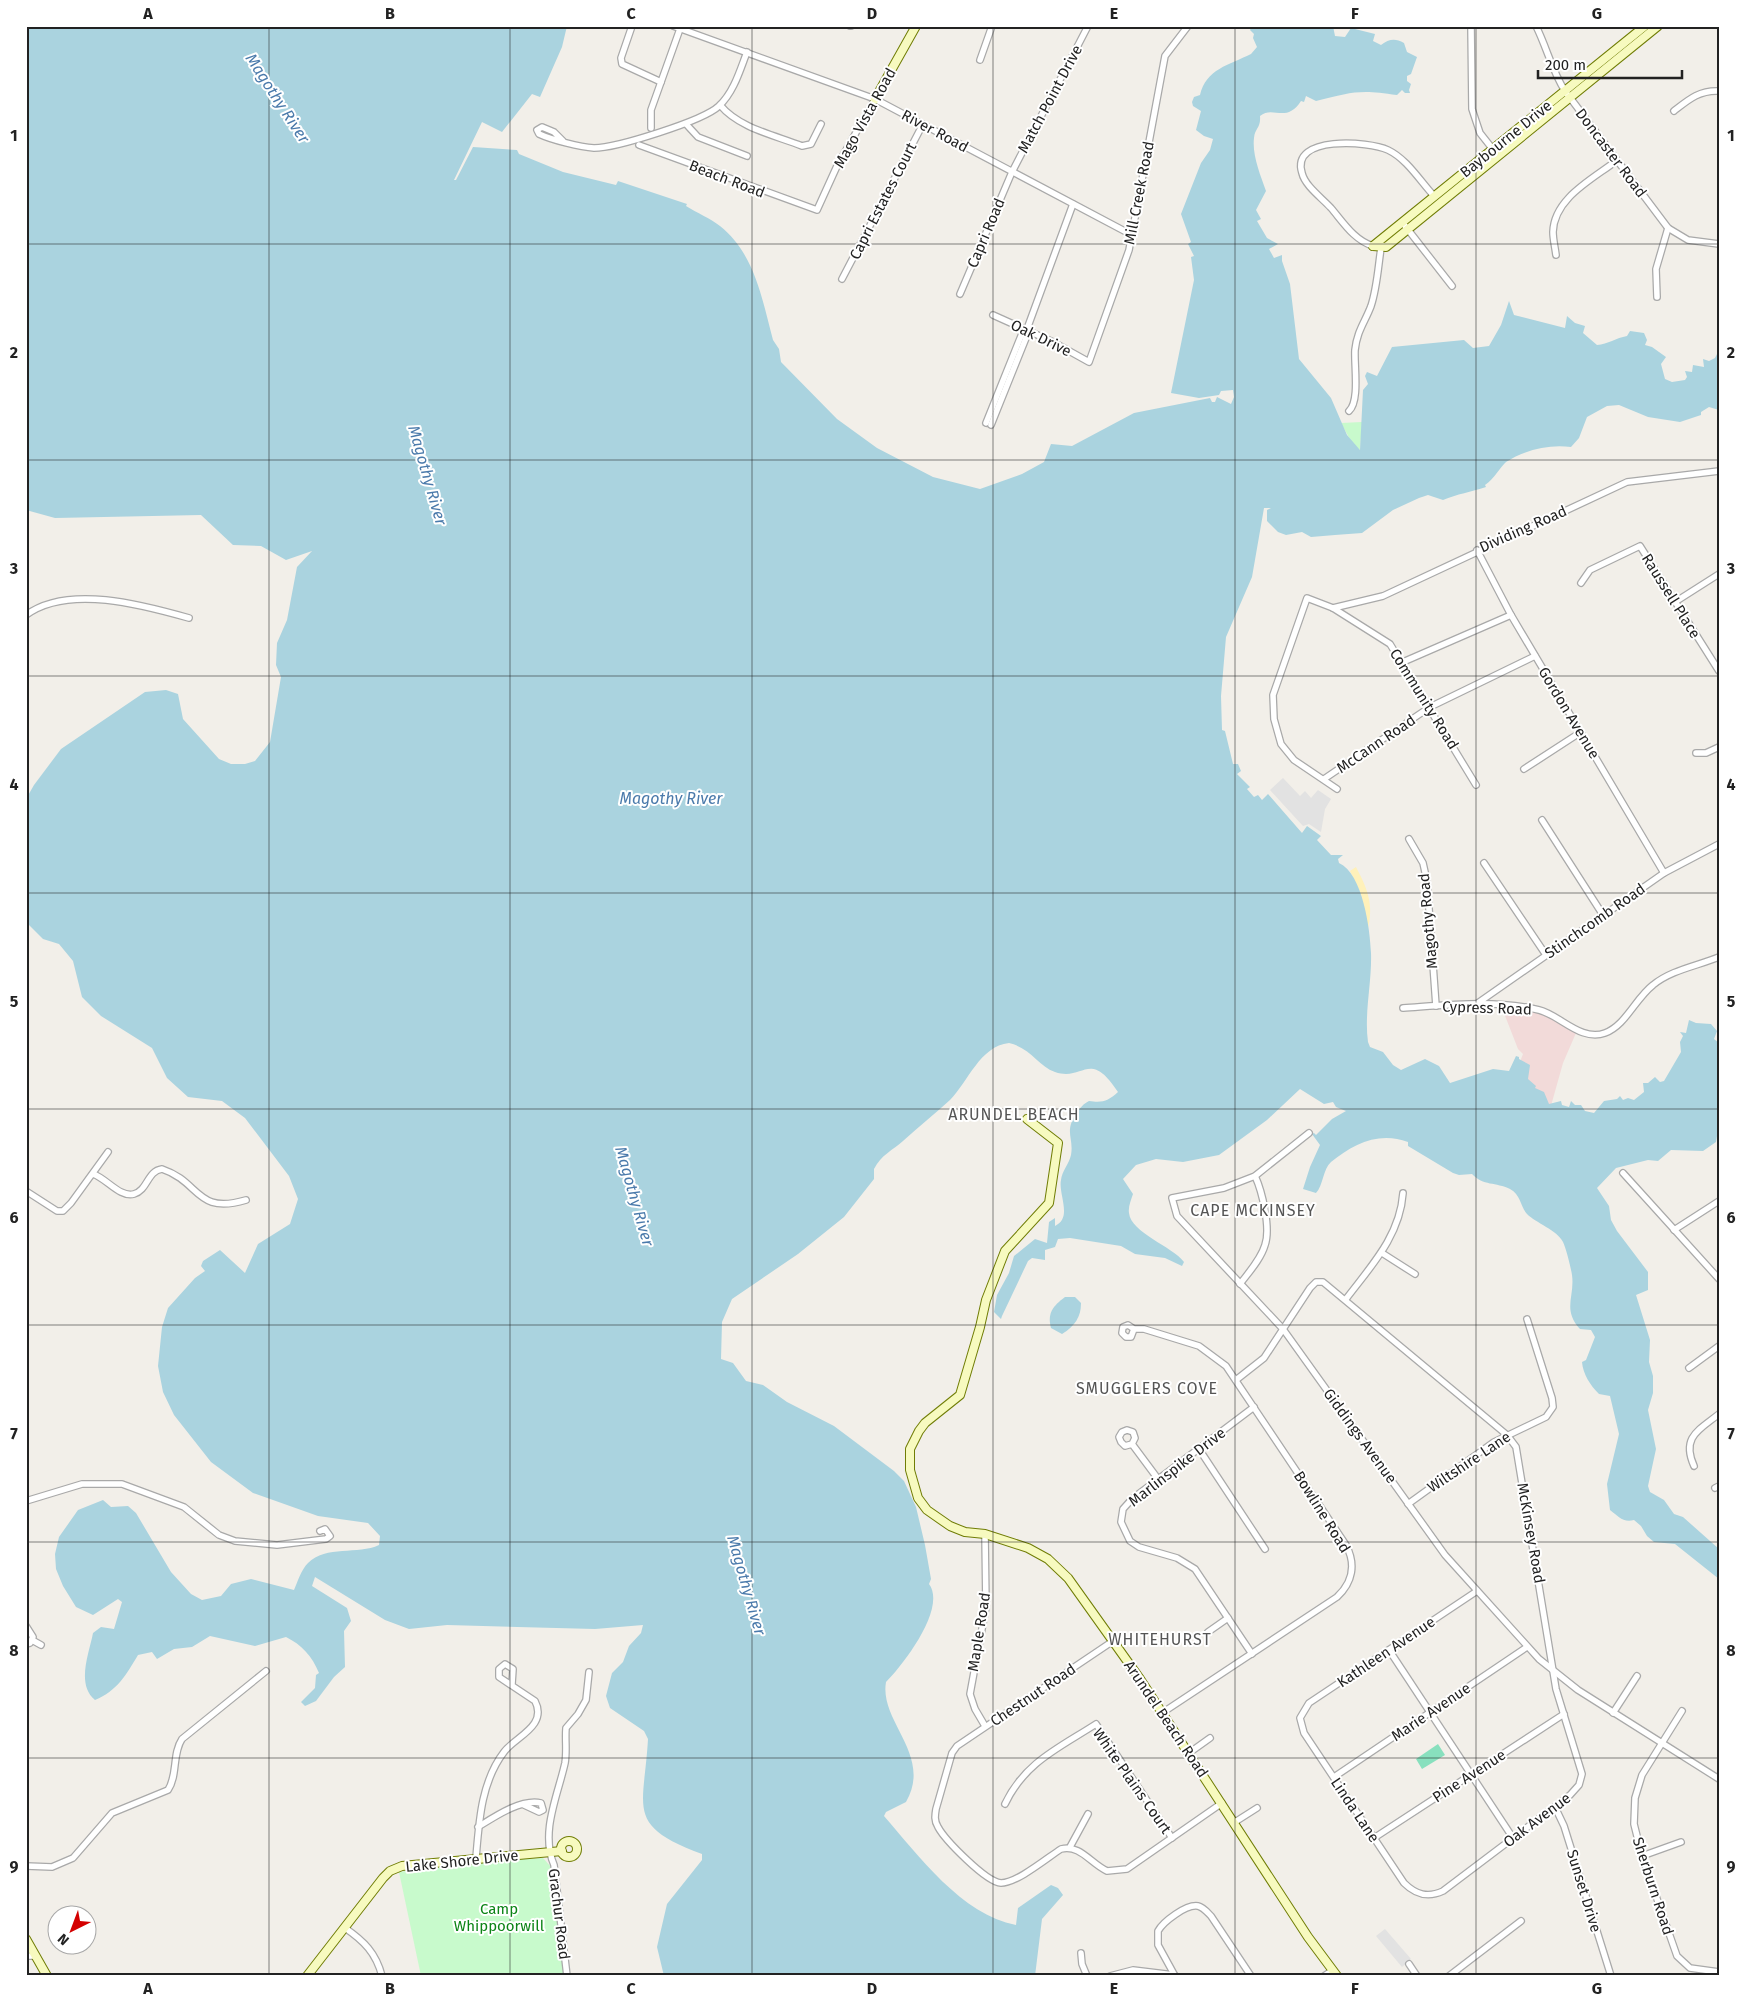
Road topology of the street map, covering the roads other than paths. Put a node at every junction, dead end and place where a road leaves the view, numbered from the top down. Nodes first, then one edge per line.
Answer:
1 (632, 26) edge
2 (674, 26) edge
3 (916, 26) edge
4 (992, 26) edge
5 (1088, 26) edge
6 (1188, 26) edge
7 (1471, 26) edge
8 (1536, 26) edge
9 (1658, 26) edge
10 (681, 28) edge
11 (1639, 28) edge
12 (747, 52) junction
13 (980, 60) dead end
14 (661, 82) junction
15 (1719, 91) edge
16 (1567, 94) junction
17 (875, 99) junction
18 (720, 105) junction
19 (1674, 111) dead end
20 (686, 124) junction
21 (821, 124) dead end
22 (923, 124) junction
23 (650, 128) dead end
24 (563, 140) dead end
25 (639, 145) dead end
26 (1496, 152) junction
27 (747, 156) dead end
28 (1616, 161) junction
29 (1012, 172) junction
30 (1434, 196) junction
31 (1073, 204) junction
32 (817, 210) joint
33 (1402, 222) junction
34 (1668, 228) junction
35 (1408, 229) junction
36 (1132, 235) junction
37 (1719, 244) edge
38 (1377, 247) junction
39 (1556, 255) dead end
40 (842, 279) dead end
41 (1452, 286) dead end
42 (960, 294) dead end
43 (1657, 297) dead end
44 (994, 315) dead end
45 (1026, 329) junction
46 (1089, 362) joint
47 (1348, 411) dead end
48 (988, 424) dead end
49 (1719, 471) edge
50 (1477, 550) junction
51 (1719, 574) edge
52 (1581, 583) dead end
53 (1675, 602) junction
54 (1333, 608) junction
55 (26, 615) edge
56 (1510, 615) junction
57 (189, 618) dead end
58 (1535, 656) junction
59 (1403, 662) junction
60 (1718, 667) edge
61 (1430, 707) junction
62 (1580, 732) junction
63 (1719, 747) edge
64 (1696, 753) dead end
65 (1524, 770) dead end
66 (1324, 779) junction
67 (1476, 784) dead end
68 (1337, 789) dead end
69 (1542, 820) dead end
70 (1408, 839) dead end
71 (1719, 844) edge
72 (1484, 863) dead end
73 (1664, 873) junction
74 (1603, 915) junction
75 (1546, 955) junction
76 (1719, 957) edge
77 (1475, 1005) junction
78 (1436, 1006) junction
79 (1402, 1008) dead end
80 (1027, 1119) dead end
81 (1309, 1134) dead end
82 (108, 1152) dead end
83 (1623, 1173) dead end
84 (93, 1174) junction
85 (1255, 1176) junction
86 (26, 1191) edge
87 (1403, 1193) dead end
88 (246, 1200) dead end
89 (1719, 1202) edge
90 (1674, 1230) junction
91 (1382, 1253) junction
92 (1415, 1274) dead end
93 (1719, 1279) edge
94 (1240, 1284) junction
95 (1346, 1299) junction
96 (1527, 1319) dead end
97 (1283, 1328) junction
98 (1134, 1329) dead end
99 (1719, 1346) edge
100 (1689, 1368) dead end
101 (1236, 1380) junction
102 (1254, 1407) junction
103 (1719, 1414) edge
104 (1507, 1435) junction
105 (1132, 1444) dead end
106 (1199, 1449) junction
107 (1694, 1466) dead end
108 (1158, 1479) junction
109 (26, 1502) edge
110 (1408, 1504) junction
111 (320, 1531) dead end
112 (985, 1534) junction
113 (1265, 1549) dead end
114 (1477, 1591) junction
115 (1228, 1618) junction
116 (26, 1626) edge
117 (1208, 1632) dead end
118 (1113, 1641) junction
119 (29, 1642) edge
120 (41, 1645) dead end
121 (1527, 1646) junction
122 (1389, 1650) junction
123 (1252, 1654) junction
124 (266, 1671) dead end
125 (589, 1672) dead end
126 (1554, 1672) junction
127 (1637, 1676) dead end
128 (512, 1684) dead end
129 (1682, 1711) dead end
130 (1162, 1712) junction
131 (1430, 1713) junction
132 (1613, 1713) junction
133 (1564, 1714) junction
134 (1300, 1718) joint
135 (985, 1726) junction
136 (1210, 1738) dead end
137 (1660, 1743) junction
138 (1189, 1753) junction
139 (1470, 1774) junction
140 (1334, 1777) junction
141 (1719, 1779) edge
142 (1005, 1804) dead end
143 (1222, 1804) junction
144 (524, 1805) dead end
145 (1555, 1806) junction
146 (1257, 1808) dead end
147 (1088, 1814) dead end
148 (1235, 1822) junction
149 (478, 1826) junction
150 (1172, 1838) junction
151 (1374, 1838) junction
152 (1513, 1838) junction
153 (1681, 1842) dead end
154 (1070, 1847) junction
155 (562, 1851) dead end
156 (549, 1852) junction
157 (1642, 1856) junction
158 (476, 1858) junction
159 (26, 1866) edge
160 (1421, 1895) joint
161 (1522, 1921) dead end
162 (345, 1928) junction
163 (26, 1939) edge
164 (1081, 1953) dead end
165 (26, 1956) edge
166 (36, 1956) junction
167 (1409, 1964) dead end
168 (1719, 1972) edge
169 (1335, 1974) edge
170 (1175, 1975) edge
171 (47, 1976) edge
172 (307, 1976) edge
173 (382, 1976) edge
174 (567, 1976) edge
175 (1087, 1976) edge
176 (1110, 1976) edge
177 (1251, 1976) edge
178 (1324, 1976) edge
179 (1417, 1976) edge
180 (1449, 1976) edge
181 (1611, 1976) edge

1 - 14 street
2 - 10 street, River Road
3 - 17 street, Mago Vista Road
4 - 13 street
5 - 29 street, Match Point Drive
6 - 36 street, Mill Creek Road
7 - 26 street
8 - 16 street, Doncaster Road
9 - 16 street, Baybourne Drive
10 - 12 street, River Road
10 - 14 street
11 - 16 street, Baybourne Drive
12 - 17 street, River Road
12 - 18 street
14 - 23 street
15 - 19 street
16 - 26 street, Baybourne Drive
16 - 28 street, Doncaster Road
17 - 22 street, River Road
17 - 32 street, Mago Vista Road
18 - 20 street
18 - 21 street
20 - 24 street
20 - 27 street
22 - 29 street, River Road
22 - 40 street, Capri Estates Court
25 - 32 street, Beach Road
26 - 30 street, Baybourne Drive
26 - 35 street, Baybourne Drive
28 - 34 street, Doncaster Road
28 - 39 street
29 - 31 street, River Road
29 - 42 street, Capri Road
30 - 33 street, Baybourne Drive
30 - 38 street
31 - 36 street, River Road
31 - 45 street
33 - 35 street
33 - 38 street, Baybourne Drive
34 - 37 street, Doncaster Road
34 - 43 street
35 - 38 street, Baybourne Drive
35 - 41 street
36 - 46 street, Mill Creek Road
38 - 47 street
44 - 45 street, Oak Drive
45 - 46 street, Oak Drive
45 - 48 street
49 - 50 street, Dividing Road
50 - 54 street, Dividing Road
50 - 56 street, Gordon Avenue
51 - 53 street
52 - 53 street, Raussell Place
53 - 60 street, Raussell Place
54 - 59 street, Community Road
54 - 66 street, Community Road
55 - 57 street
56 - 58 street, Gordon Avenue
56 - 59 street
58 - 61 street, McCann Road
58 - 62 street, Gordon Avenue
59 - 61 street, Community Road
61 - 66 street, McCann Road
61 - 67 street, Community Road
62 - 65 street
62 - 73 street, Gordon Avenue
63 - 64 street
66 - 68 street
69 - 74 street
70 - 78 street, Magothy Road
71 - 73 street, Stinchcomb Road
72 - 75 street
73 - 74 street, Stinchcomb Road
74 - 75 street, Stinchcomb Road
75 - 77 street, Stinchcomb Road
76 - 77 street, Cypress Road
77 - 78 street, Cypress Road
78 - 79 street, Cypress Road
80 - 112 street, Arundel Beach Road
81 - 85 street
82 - 84 street
83 - 90 street
84 - 86 street
84 - 88 street
85 - 94 street
85 - 94 street, Giddings Avenue
87 - 91 street
89 - 90 street
90 - 93 street
91 - 92 street
91 - 95 street
94 - 97 street, Giddings Avenue
95 - 97 street, McKinsey Road
95 - 104 street, McKinsey Road
96 - 104 street, Wiltshire Lane
97 - 101 street
97 - 110 street, Giddings Avenue
98 - 101 street, Bowline Road
99 - 100 street
101 - 102 street, Bowline Road
102 - 106 street, Marlinspike Drive
102 - 123 street, Bowline Road
103 - 107 street
104 - 110 street, Wiltshire Lane
104 - 126 street, McKinsey Road
105 - 108 street
106 - 108 street, Marlinspike Drive
106 - 113 street
108 - 115 street, Marlinspike Drive
109 - 111 street
110 - 114 street, Giddings Avenue
112 - 118 street, Arundel Beach Road
112 - 135 street, Maple Road
114 - 121 street, Giddings Avenue
114 - 122 street, Kathleen Avenue
115 - 117 street
115 - 123 street, Marlinspike Drive
116 - 119 street
118 - 130 street, Arundel Beach Road
118 - 135 street, Chestnut Road
119 - 120 street
121 - 126 street, Giddings Avenue
121 - 131 street, Marie Avenue
122 - 131 street
122 - 134 street, Kathleen Avenue
123 - 130 street, Bowline Road
124 - 159 street
125 - 156 street
126 - 132 street
126 - 133 street, Oak Avenue
127 - 132 street
128 - 149 street
129 - 137 street, Sherburn Road
130 - 138 street, Arundel Beach Road
131 - 139 street
131 - 140 street, Marie Avenue
132 - 137 street
133 - 139 street, Pine Avenue
133 - 145 street, Oak Avenue
134 - 140 street, Linda Lane
135 - 154 street, Chestnut Road
136 - 138 street
137 - 141 street
137 - 157 street, Sherburn Road
138 - 143 street, Arundel Beach Road
139 - 151 street, Pine Avenue
139 - 152 street
140 - 151 street, Linda Lane
142 - 150 street, White Plains Court
143 - 148 street, Arundel Beach Road
143 - 150 street
144 - 149 street
145 - 152 street, Oak Avenue
145 - 181 street, Sunset Drive
146 - 148 street
147 - 154 street
148 - 169 street, Arundel Beach Road
149 - 158 street
150 - 154 street
151 - 160 street, Linda Lane
152 - 160 street, Oak Avenue
153 - 157 street
155 - 156 street, Lake Shore Drive
156 - 158 street, Lake Shore Drive
156 - 174 street, Grachur Road
157 - 168 street, Sherburn Road
158 - 162 street, Lake Shore Drive
161 - 180 street
162 - 172 street, Lake Shore Drive
162 - 173 street
163 - 166 street
164 - 175 street
165 - 166 street
166 - 171 street
167 - 179 street
169 - 178 street
170 - 176 street
170 - 177 street

